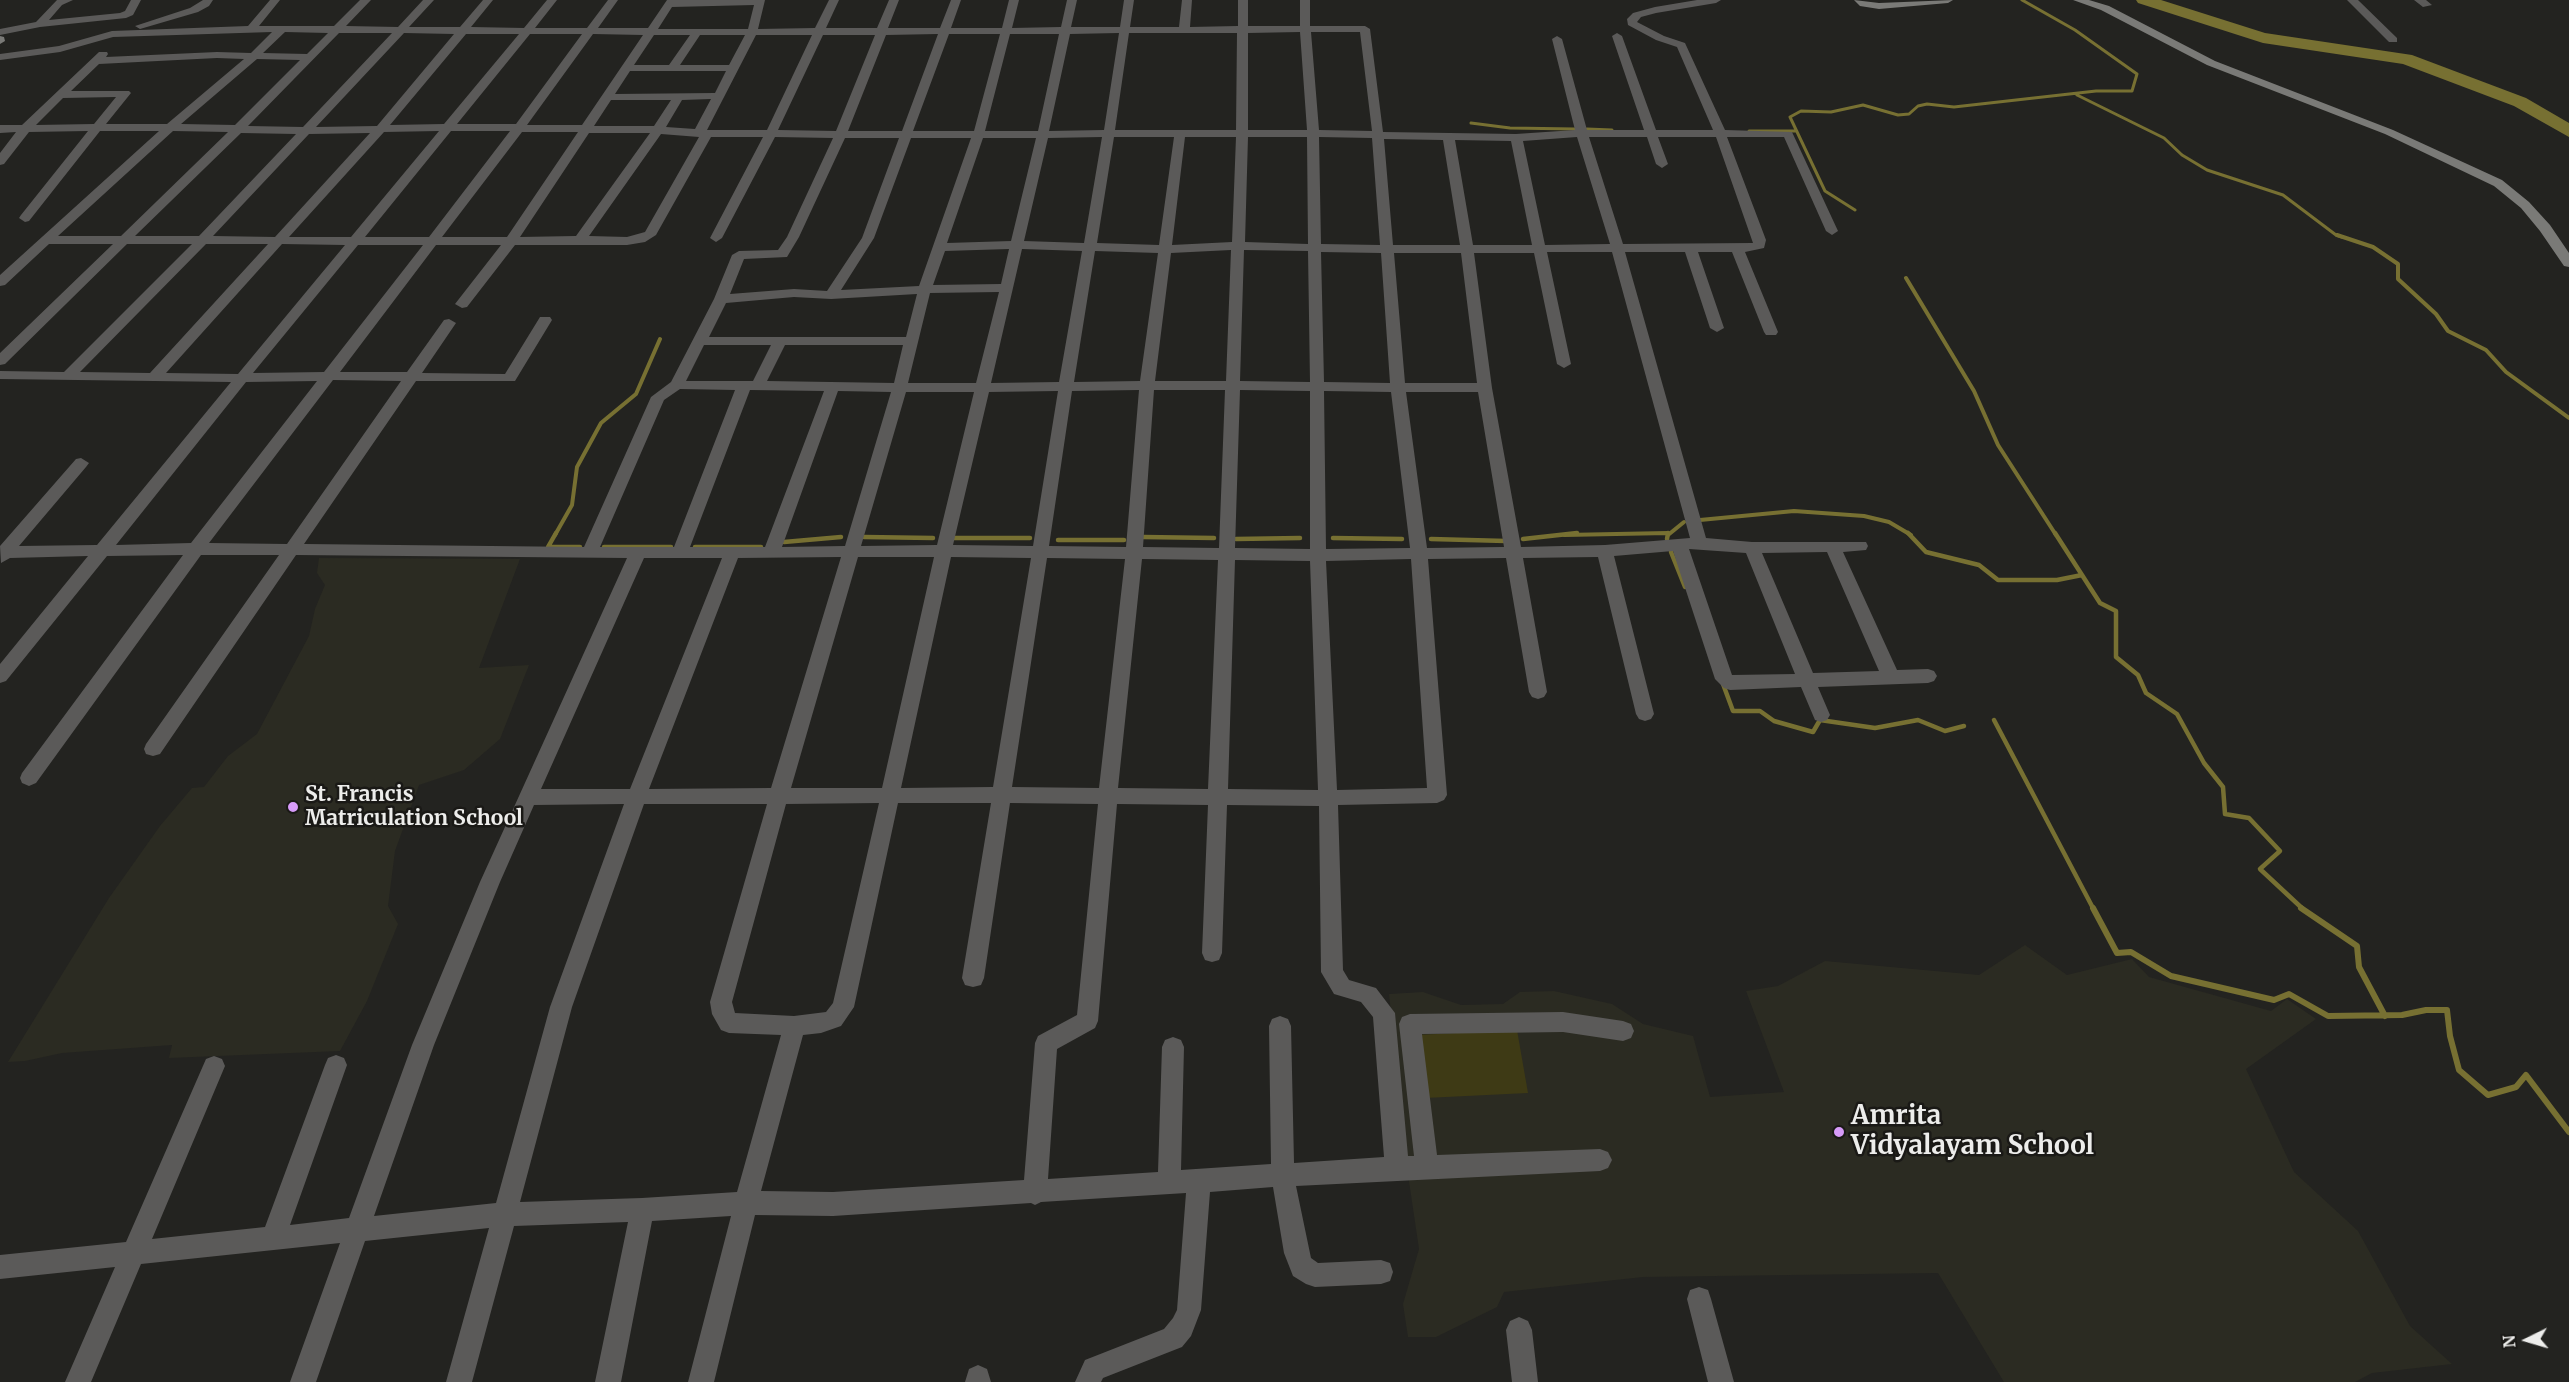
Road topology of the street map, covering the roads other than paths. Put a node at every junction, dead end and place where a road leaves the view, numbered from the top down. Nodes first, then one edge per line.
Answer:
1 (68, 0) edge
2 (136, 0) edge
3 (208, 0) edge
4 (275, 0) edge
5 (366, 0) edge
6 (429, 0) edge
7 (488, 0) edge
8 (552, 0) edge
9 (613, 0) edge
10 (834, 0) edge
11 (894, 0) edge
12 (956, 0) edge
13 (1014, 0) edge
14 (1072, 0) edge
15 (1129, 0) edge
16 (1187, 0) edge
17 (1244, 0) edge
18 (1305, 0) edge
19 (1716, 0) edge
20 (1859, 0) edge
21 (1948, 0) edge
22 (2078, 0) edge
23 (2352, 0) edge
24 (759, 1) edge
25 (671, 2) edge
26 (40, 24) junction
27 (283, 28) junction
28 (340, 28) junction
29 (251, 29) junction
30 (402, 29) junction
31 (1064, 29) junction
32 (1184, 29) junction
33 (1244, 29) junction
34 (1305, 29) junction
35 (462, 30) junction
36 (528, 30) junction
37 (1123, 30) junction
38 (590, 31) junction
39 (651, 31) junction
40 (1006, 31) junction
41 (0, 32) edge
42 (697, 32) junction
43 (752, 32) junction
44 (819, 32) junction
45 (881, 32) junction
46 (943, 32) junction
47 (116, 35) junction
48 (1617, 36) dead end
49 (1557, 39) dead end
50 (2393, 40) dead end
51 (0, 57) edge
52 (254, 57) junction
53 (311, 57) junction
54 (96, 61) junction
55 (627, 68) junction
56 (672, 68) junction
57 (733, 68) junction
58 (60, 95) junction
59 (678, 96) junction
60 (718, 96) junction
61 (608, 97) junction
62 (97, 127) junction
63 (170, 127) junction
64 (382, 127) junction
65 (450, 127) junction
66 (519, 128) junction
67 (0, 129) edge
68 (25, 129) junction
69 (588, 129) junction
70 (237, 130) junction
71 (306, 130) junction
72 (658, 130) junction
73 (771, 132) junction
74 (703, 133) junction
75 (841, 133) junction
76 (979, 133) junction
77 (1043, 133) junction
78 (1109, 133) junction
79 (1720, 133) junction
80 (1180, 134) junction
81 (1242, 134) junction
82 (1312, 134) junction
83 (1582, 134) junction
84 (1651, 134) junction
85 (905, 135) junction
86 (1378, 135) junction
87 (1449, 138) junction
88 (1516, 138) junction
89 (0, 161) edge
90 (1662, 164) dead end
91 (25, 219) dead end
92 (1832, 231) dead end
93 (716, 238) dead end
94 (124, 239) junction
95 (46, 240) junction
96 (203, 240) junction
97 (280, 240) junction
98 (580, 240) junction
99 (433, 241) junction
100 (511, 241) junction
101 (355, 242) junction
102 (1015, 245) junction
103 (1090, 246) junction
104 (1238, 246) junction
105 (941, 247) junction
106 (1313, 247) junction
107 (1165, 249) junction
108 (1388, 249) junction
109 (1539, 249) junction
110 (1618, 249) junction
111 (1691, 249) junction
112 (1467, 250) junction
113 (1738, 250) junction
114 (2569, 263) edge
115 (0, 282) edge
116 (1005, 288) junction
117 (924, 291) junction
118 (831, 294) junction
119 (721, 299) junction
120 (462, 304) dead end
121 (545, 320) dead end
122 (449, 322) dead end
123 (1717, 328) dead end
124 (1771, 332) dead end
125 (780, 340) junction
126 (913, 340) junction
127 (698, 341) junction
128 (0, 361) edge
129 (1564, 364) dead end
130 (0, 375) edge
131 (68, 376) junction
132 (327, 376) junction
133 (154, 377) junction
134 (409, 377) junction
135 (242, 378) junction
136 (677, 385) junction
137 (751, 385) junction
138 (1066, 385) junction
139 (1147, 385) junction
140 (1234, 385) junction
141 (833, 386) junction
142 (1317, 386) junction
143 (900, 387) junction
144 (984, 388) junction
145 (1485, 388) junction
146 (1398, 389) junction
147 (81, 463) dead end
148 (1679, 543) junction
149 (1699, 543) junction
150 (1832, 546) junction
151 (1860, 546) dead end
152 (1752, 548) junction
153 (196, 549) junction
154 (1514, 550) junction
155 (1605, 550) junction
156 (102, 551) junction
157 (289, 551) junction
158 (944, 551) junction
159 (851, 552) junction
160 (1039, 552) junction
161 (1419, 552) junction
162 (589, 553) junction
163 (638, 553) junction
164 (681, 553) junction
165 (732, 553) junction
166 (771, 553) junction
167 (1134, 553) junction
168 (2, 554) edge
169 (1228, 554) junction
170 (1318, 555) junction
171 (0, 676) edge
172 (1928, 676) dead end
173 (1891, 677) junction
174 (1807, 681) junction
175 (1538, 692) dead end
176 (1645, 714) dead end
177 (1821, 715) dead end
178 (153, 749) dead end
179 (29, 778) dead end
180 (779, 795) junction
181 (891, 795) junction
182 (1002, 795) junction
183 (1107, 795) junction
184 (637, 796) junction
185 (528, 797) junction
186 (1217, 797) junction
187 (1328, 798) junction
188 (1212, 953) dead end
189 (973, 978) dead end
190 (794, 1026) junction
191 (1280, 1026) dead end
192 (1623, 1031) dead end
193 (1173, 1047) dead end
194 (336, 1065) dead end
195 (214, 1066) dead end
196 (1600, 1160) dead end
197 (1427, 1167) junction
198 (1397, 1168) junction
199 (1283, 1176) junction
200 (1199, 1182) junction
201 (1169, 1184) junction
202 (1035, 1193) junction
203 (746, 1203) junction
204 (642, 1210) junction
205 (505, 1214) junction
206 (358, 1229) junction
207 (273, 1238) junction
208 (135, 1252) junction
209 (0, 1267) edge
210 (1381, 1272) dead end
211 (1699, 1299) dead end
212 (1519, 1330) dead end
213 (78, 1382) edge
214 (303, 1382) edge
215 (459, 1382) edge
216 (608, 1382) edge
217 (701, 1382) edge
218 (1088, 1382) edge
219 (1525, 1382) edge
220 (1721, 1382) edge

1 - 26 street
2 - 26 street
3 - 47 street
4 - 29 street
5 - 28 street
6 - 30 street
7 - 35 street
8 - 36 street
9 - 38 street
10 - 44 street
11 - 45 street
12 - 46 street
13 - 40 street
14 - 31 street
15 - 37 street
16 - 32 street
17 - 33 street
18 - 34 street
19 - 79 street
20 - 21 street
22 - 114 street
23 - 50 street
24 - 25 street
24 - 43 street
25 - 39 street
26 - 41 street
27 - 28 street
27 - 29 street
27 - 52 street
28 - 30 street
28 - 53 street
29 - 47 street
30 - 35 street
30 - 71 street
31 - 37 street
31 - 40 street
31 - 77 street
32 - 33 street
32 - 37 street
33 - 34 street
33 - 81 street
34 - 82 street
34 - 86 street
35 - 36 street
35 - 64 street
36 - 38 street
36 - 65 street
37 - 78 street
38 - 39 street
38 - 66 street
39 - 42 street
39 - 55 street
40 - 46 street
40 - 76 street
42 - 43 street
42 - 56 street
43 - 44 street
43 - 57 street
44 - 45 street
44 - 73 street
45 - 46 street
45 - 75 street
46 - 85 street
47 - 51 street
47 - 54 street
48 - 84 street
49 - 83 street
52 - 53 street
52 - 54 street
52 - 63 street
53 - 70 street
54 - 58 street
55 - 56 street
55 - 61 street
56 - 57 street
57 - 60 street
58 - 62 street
58 - 68 street
59 - 60 street
59 - 61 street
59 - 72 street
60 - 74 street
61 - 69 street
62 - 63 street
62 - 68 street
62 - 91 street
63 - 70 street
63 - 95 street
64 - 65 street
64 - 71 street
64 - 97 street
65 - 66 street
65 - 101 street
66 - 69 street
66 - 99 street
67 - 68 street
68 - 89 street
69 - 72 street
69 - 100 street
70 - 71 street
70 - 94 street
71 - 96 street
72 - 74 street
72 - 98 street
73 - 74 street
73 - 75 street
73 - 93 street
74 - 98 street
75 - 85 street
75 - 119 street
76 - 77 street
76 - 85 street
76 - 105 street
77 - 78 street
77 - 102 street
78 - 80 street
78 - 103 street
79 - 84 street
79 - 92 street
79 - 113 street
80 - 81 street
80 - 107 street
81 - 82 street
81 - 104 street
82 - 86 street
82 - 106 street
83 - 84 street
83 - 88 street
83 - 110 street
84 - 90 street
85 - 118 street
86 - 87 street
86 - 108 street
87 - 88 street
87 - 112 street
88 - 109 street
94 - 95 street
94 - 96 street
94 - 128 street
95 - 115 street
96 - 97 street
96 - 131 street
97 - 101 street
97 - 133 street
98 - 100 street
99 - 100 street
99 - 101 street
99 - 132 street
100 - 120 street
101 - 135 street
102 - 103 street
102 - 105 street
102 - 116 street
103 - 107 street
103 - 138 street
104 - 106 street
104 - 107 street
104 - 140 street
105 - 117 street
106 - 108 street
106 - 142 street
107 - 139 street
108 - 112 street
108 - 146 street
109 - 110 street
109 - 112 street
109 - 129 street
110 - 111 street
110 - 149 street
111 - 113 street
111 - 123 street
112 - 145 street
113 - 124 street
116 - 117 street
116 - 144 street
117 - 118 street
117 - 126 street
118 - 119 street
119 - 127 street
121 - 134 street
122 - 134 street
125 - 126 street
125 - 127 street
125 - 137 street
126 - 143 street
127 - 136 street
130 - 131 street
131 - 133 street
132 - 134 street
132 - 135 street
132 - 153 street
133 - 135 street
134 - 157 street
135 - 156 street
136 - 137 street
136 - 162 street
137 - 141 street
137 - 164 street
138 - 139 street
138 - 144 street
138 - 160 street
139 - 140 street
139 - 167 street
140 - 142 street
140 - 169 street
141 - 143 street
141 - 166 street
142 - 146 street
142 - 170 street
143 - 144 street
143 - 159 street
144 - 158 street
145 - 146 street
145 - 154 street
146 - 161 street
147 - 168 street
148 - 149 street
148 - 155 street
148 - 174 street
149 - 152 street
150 - 151 street
150 - 152 street
150 - 173 street
152 - 174 street
153 - 156 street
153 - 157 street
153 - 179 street
154 - 155 street
154 - 161 street
154 - 175 street
155 - 176 street
156 - 168 street
156 - 171 street
157 - 162 street
157 - 178 street
158 - 159 street
158 - 160 street
158 - 181 street
159 - 166 street
159 - 180 street
160 - 167 street
160 - 182 street
161 - 170 street
161 - 187 street
162 - 163 street
163 - 164 street
163 - 185 street
164 - 165 street
165 - 166 street
165 - 184 street
167 - 169 street
167 - 183 street
169 - 170 street
169 - 186 street
170 - 187 street
172 - 173 street
173 - 174 street
174 - 177 street
180 - 181 street
180 - 184 street
180 - 190 street
181 - 182 street
181 - 190 street
182 - 183 street
182 - 189 street
183 - 186 street
183 - 202 street
184 - 185 street
184 - 205 street
185 - 206 street
186 - 187 street
186 - 188 street
187 - 198 street
190 - 203 street
191 - 199 street
192 - 197 street
193 - 201 street
194 - 207 street
195 - 208 street
196 - 197 street
197 - 198 street
198 - 199 street
199 - 200 street
199 - 210 street
200 - 201 street
200 - 218 street
201 - 202 street
202 - 203 street
203 - 204 street
203 - 217 street
204 - 205 street
204 - 216 street
205 - 206 street
205 - 215 street
206 - 207 street
206 - 214 street
207 - 208 street
208 - 209 street
208 - 213 street
211 - 220 street
212 - 219 street

